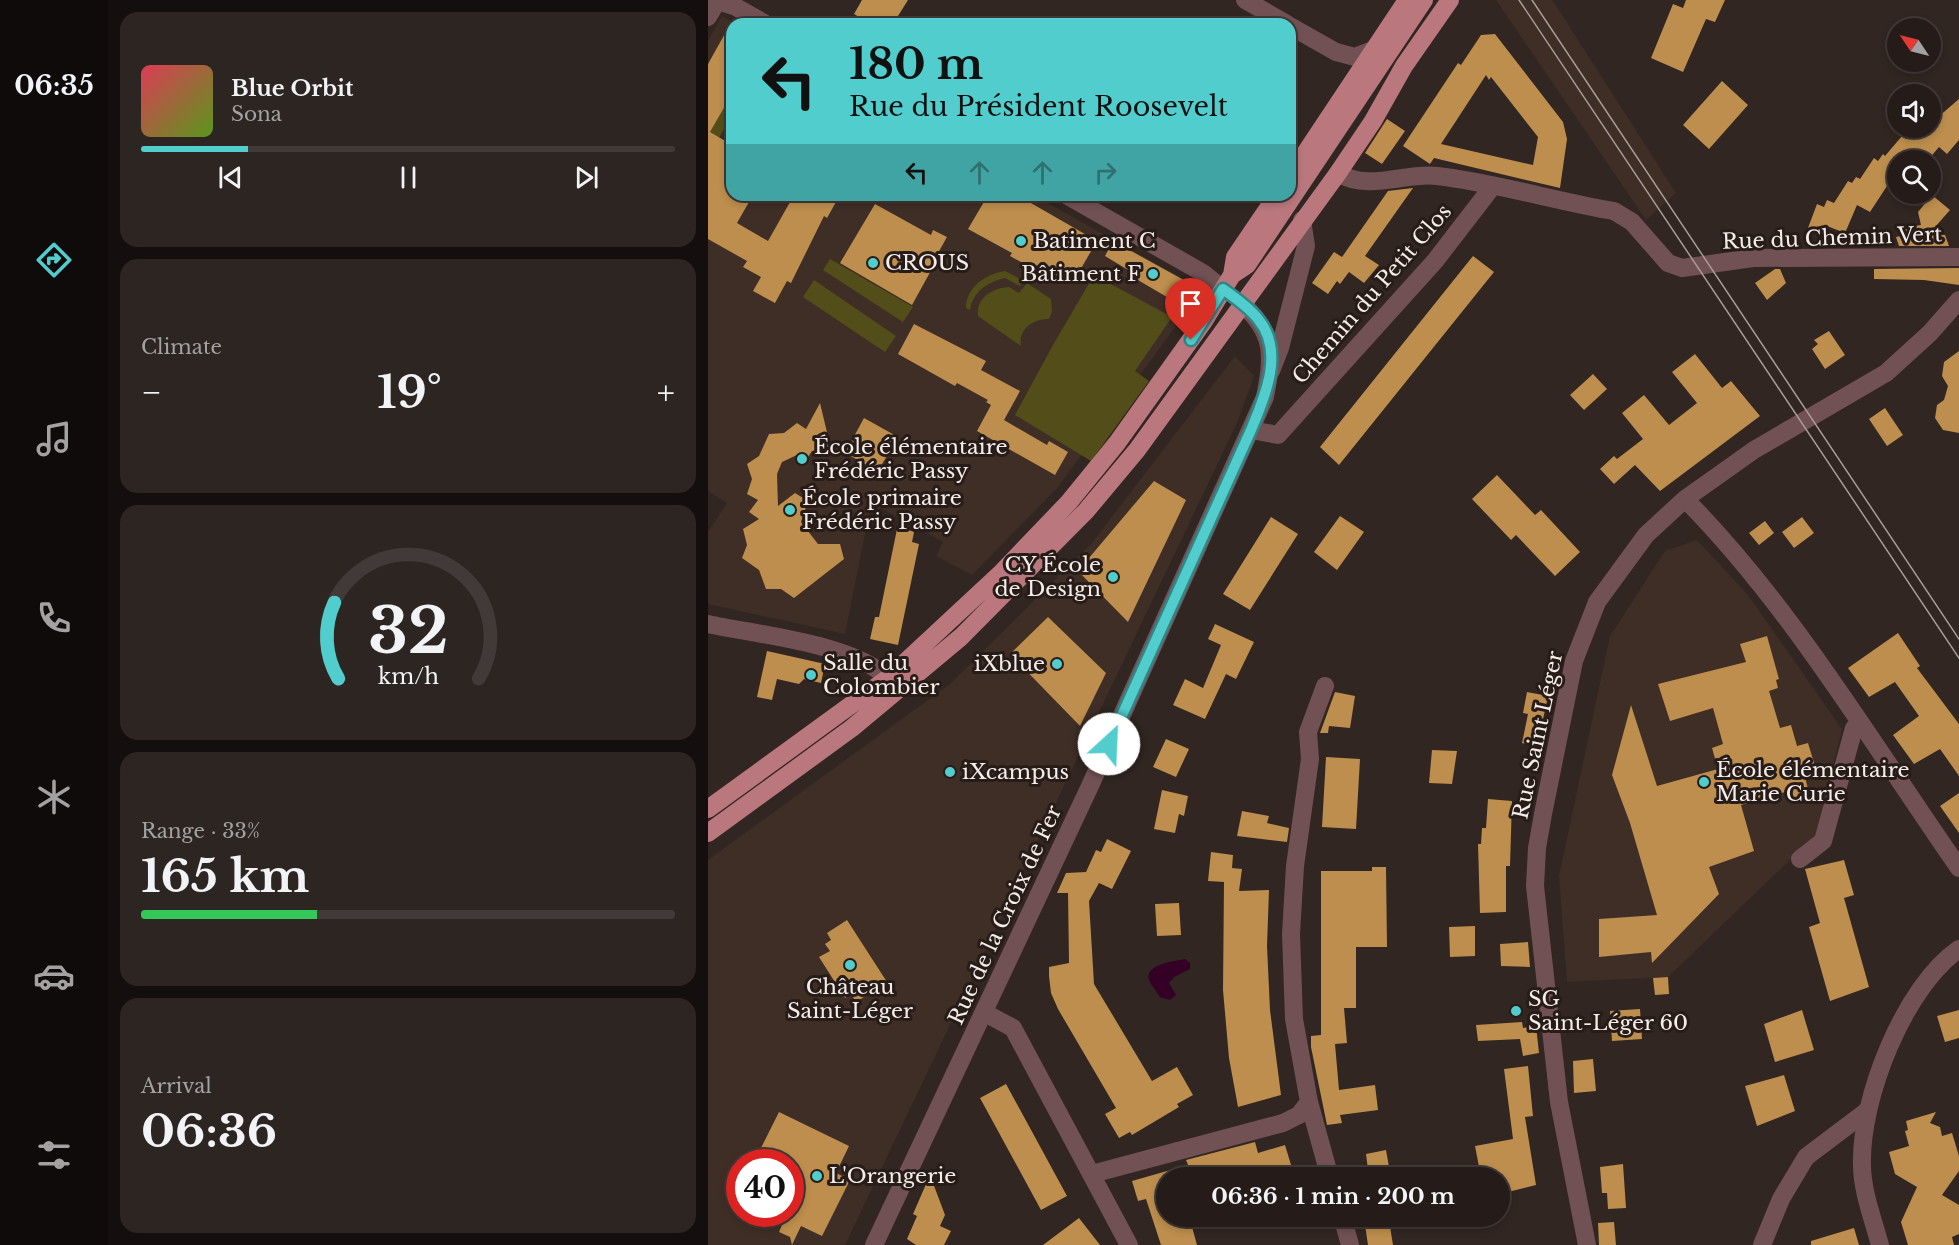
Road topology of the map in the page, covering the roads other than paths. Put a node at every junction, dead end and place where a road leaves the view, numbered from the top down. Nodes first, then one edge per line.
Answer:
1 (1245, 0) edge
2 (1407, 0) edge
3 (1424, 0) edge
4 (1434, 0) edge
5 (1449, 0) edge
6 (714, 6) edge
7 (755, 18) edge
8 (1277, 18) edge
9 (1296, 29) edge
10 (1373, 50) junction
11 (1296, 167) edge
12 (1338, 173) junction
13 (1492, 186) junction
14 (1296, 192) edge
15 (1077, 201) edge
16 (1273, 201) edge
17 (1290, 201) edge
18 (1302, 220) junction
19 (1959, 257) edge
20 (1227, 282) junction
21 (1959, 300) edge
22 (1242, 304) junction
23 (1270, 371) junction
24 (1251, 430) junction
25 (1685, 499) junction
26 (708, 624) edge
27 (888, 678) junction
28 (1325, 686) dead end
29 (1860, 725) junction
30 (708, 809) edge
31 (708, 833) edge
32 (1800, 859) dead end
33 (1959, 868) edge
34 (1959, 949) edge
35 (985, 1013) junction
36 (1309, 1102) junction
37 (1867, 1112) junction
38 (1327, 1167) edge
39 (1092, 1174) junction
40 (1344, 1227) edge
41 (874, 1245) edge
42 (1129, 1245) edge
43 (1350, 1245) edge
44 (1587, 1245) edge
45 (1762, 1245) edge
46 (1880, 1245) edge

1 - 8 street
2 - 10 main road
3 - 14 main road
4 - 18 main road
5 - 12 main road
6 - 7 street
9 - 10 street
10 - 11 main road
12 - 13 street, Rue du Chemin Vert
12 - 18 main road
13 - 19 street, Rue du Chemin Vert
13 - 24 street, Chemin du Petit Clos
15 - 20 street
16 - 20 main road
17 - 20 main road
18 - 22 main road
18 - 23 street, Rue de la Croix de Fer
20 - 22 main road
20 - 27 main road
21 - 25 street, Rue Saint Léger
22 - 23 street, Rue de la Croix de Fer
22 - 31 main road
23 - 24 street, Rue de la Croix de Fer
24 - 35 street, Rue de la Croix de Fer
25 - 29 street
25 - 44 street, Rue Saint Léger
26 - 27 street
27 - 30 main road
28 - 36 street
29 - 32 street
29 - 33 street
34 - 37 street
35 - 39 street
35 - 41 street, Rue de la Croix de Fer
36 - 38 street
36 - 39 street
37 - 45 street
37 - 46 street
39 - 42 street
40 - 43 street

